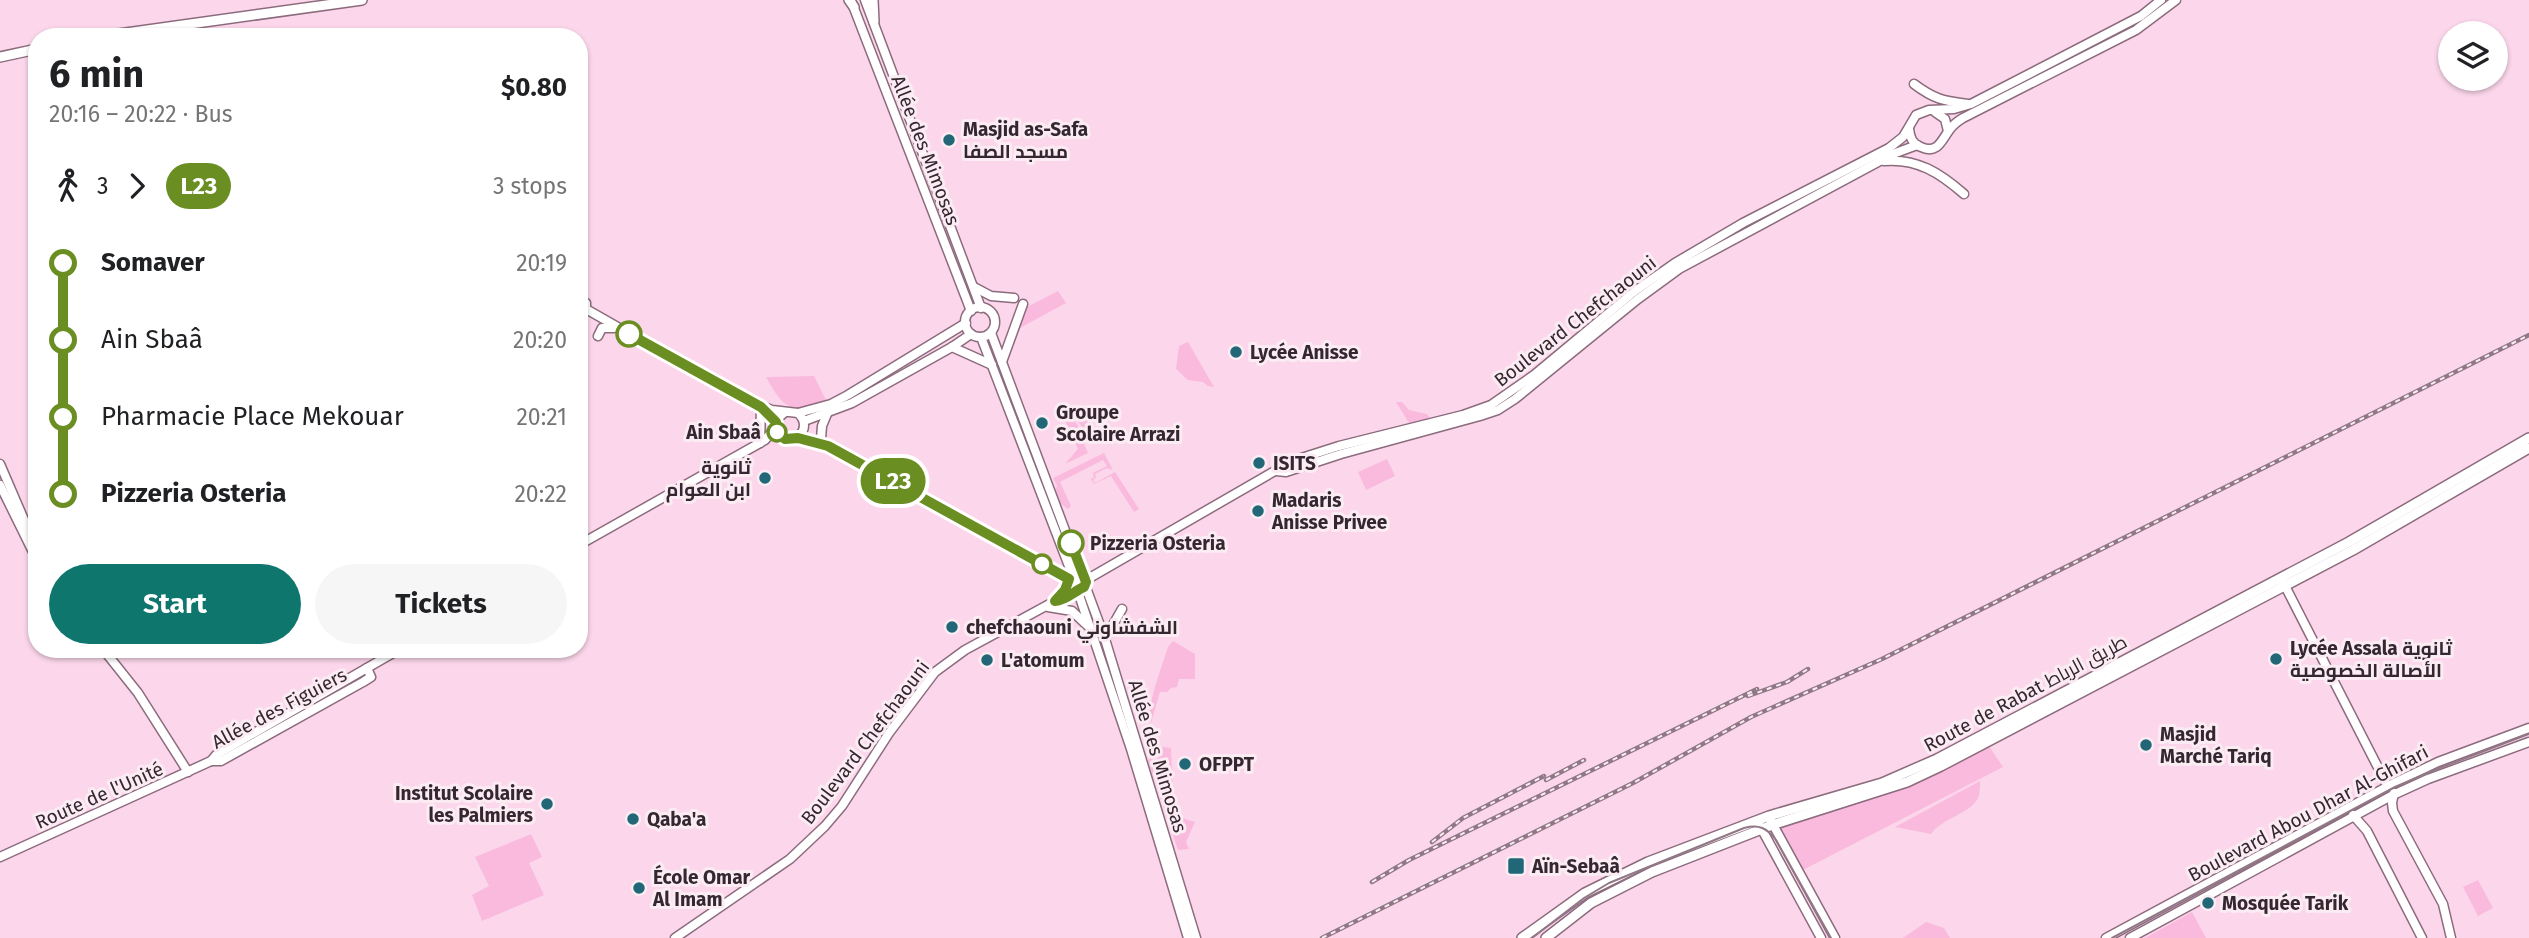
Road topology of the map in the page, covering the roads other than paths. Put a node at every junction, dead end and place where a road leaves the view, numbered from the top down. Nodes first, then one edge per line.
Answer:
1 (362, 0) edge
2 (865, 0) edge
3 (873, 0) edge
4 (2161, 0) edge
5 (2176, 0) edge
6 (851, 2) edge
7 (874, 22) junction
8 (171, 28) edge
9 (28, 51) edge
10 (0, 57) edge
11 (1914, 84) dead end
12 (1971, 104) junction
13 (1935, 112) junction
14 (1909, 129) junction
15 (1948, 131) junction
16 (1917, 145) junction
17 (1881, 161) junction
18 (1964, 194) dead end
19 (974, 287) junction
20 (1014, 298) dead end
21 (1023, 304) dead end
22 (981, 307) junction
23 (971, 311) junction
24 (588, 314) edge
25 (965, 323) junction
26 (618, 328) junction
27 (991, 333) junction
28 (971, 334) junction
29 (598, 336) dead end
30 (981, 337) junction
31 (952, 347) junction
32 (1002, 362) junction
33 (992, 365) junction
34 (761, 407) junction
35 (785, 412) junction
36 (797, 413) junction
37 (827, 414) junction
38 (776, 425) junction
39 (804, 425) junction
40 (781, 437) junction
41 (798, 438) junction
42 (2529, 438) edge
43 (821, 439) junction
44 (762, 441) junction
45 (828, 446) junction
46 (2529, 447) edge
47 (0, 464) edge
48 (1276, 471) junction
49 (0, 485) edge
50 (28, 529) edge
51 (588, 540) edge
52 (28, 542) edge
53 (1078, 580) junction
54 (2282, 581) junction
55 (1045, 607) junction
56 (1122, 609) dead end
57 (1093, 631) junction
58 (1105, 639) junction
59 (110, 658) edge
60 (388, 658) edge
61 (2056, 701) junction
62 (2529, 728) edge
63 (2529, 742) edge
64 (211, 761) joint
65 (188, 772) junction
66 (2392, 788) junction
67 (2352, 806) junction
68 (1769, 816) junction
69 (2355, 817) junction
70 (1757, 820) junction
71 (1772, 825) junction
72 (1762, 830) junction
73 (0, 857) edge
74 (675, 938) edge
75 (1188, 938) edge
76 (1196, 938) edge
77 (1522, 938) edge
78 (1546, 938) edge
79 (1821, 938) edge
80 (1835, 938) edge
81 (2106, 938) edge
82 (2130, 938) edge
83 (2423, 938) edge
84 (2451, 938) edge

1 - 8 main road
2 - 7 street, Allée des Mimosas
3 - 7 main road
4 - 12 street, Boulevard Chefchaouni
5 - 15 street, Boulevard Chefchaouni
6 - 23 street, Allée des Mimosas
7 - 19 street, Allée des Mimosas
9 - 10 main road
11 - 12 street
12 - 13 street, Boulevard Chefchaouni
13 - 14 street, Boulevard Chefchaouni
13 - 15 street
14 - 16 street
14 - 48 street, Boulevard Chefchaouni
15 - 16 street, Boulevard Chefchaouni
16 - 17 street, Boulevard Chefchaouni
17 - 18 street
17 - 48 street, Boulevard Chefchaouni
19 - 20 street
19 - 22 street, Allée des Mimosas
21 - 32 street
22 - 23 street
22 - 27 street
23 - 25 street
24 - 26 street
25 - 28 street
25 - 36 street
26 - 29 street
26 - 34 street
27 - 30 street
27 - 32 street, Allée des Mimosas
28 - 30 street
28 - 31 street
30 - 33 street, Allée des Mimosas
31 - 33 street
31 - 37 street
32 - 53 street, Allée des Mimosas
33 - 53 street, Allée des Mimosas
34 - 35 street
34 - 38 street
34 - 44 street
35 - 36 street
35 - 38 street
36 - 39 street
37 - 39 street
37 - 43 street
38 - 40 street
38 - 44 street
39 - 41 street
39 - 43 street
40 - 41 street
40 - 44 street
41 - 45 street
42 - 54 main road, Route de Rabat طريق الرباط
43 - 45 street
44 - 51 street
45 - 53 street
46 - 54 main road, Route de Rabat طريق الرباط
47 - 50 street
48 - 53 street, Boulevard Chefchaouni
49 - 52 street
53 - 55 street, Boulevard Chefchaouni
53 - 57 street, Allée des Mimosas
53 - 58 street, Allée des Mimosas
54 - 61 main road, Route de Rabat طريق الرباط
54 - 66 street
55 - 57 street
55 - 74 street, Boulevard Chefchaouni
56 - 58 street
57 - 75 street, Allée des Mimosas
58 - 76 street, Allée des Mimosas
59 - 65 street
60 - 64 street, Allée des Figuiers
61 - 68 main road, Route de Rabat طريق الرباط
61 - 71 main road, Route de Rabat طريق الرباط
62 - 66 street, Boulevard Abou Dhar Al-Ghifari
63 - 66 street, Boulevard Abou Dhar Al-Ghifari
64 - 65 street, Route de l'Unité
65 - 73 street, Route de l'Unité
66 - 67 street, Boulevard Abou Dhar Al-Ghifari
66 - 69 street, Boulevard Abou Dhar Al-Ghifari
66 - 84 street
67 - 69 street
67 - 81 street, Boulevard Abou Dhar Al-Ghifari
68 - 70 main road, Route de Rabat طريق الرباط
68 - 71 street
69 - 82 street, Boulevard Abou Dhar Al-Ghifari
69 - 83 street
70 - 72 street
70 - 77 main road, Route de Rabat طريق الرباط
71 - 72 main road, Route de Rabat طريق الرباط
71 - 80 street
72 - 78 main road, Route de Rabat طريق الرباط
72 - 79 street

